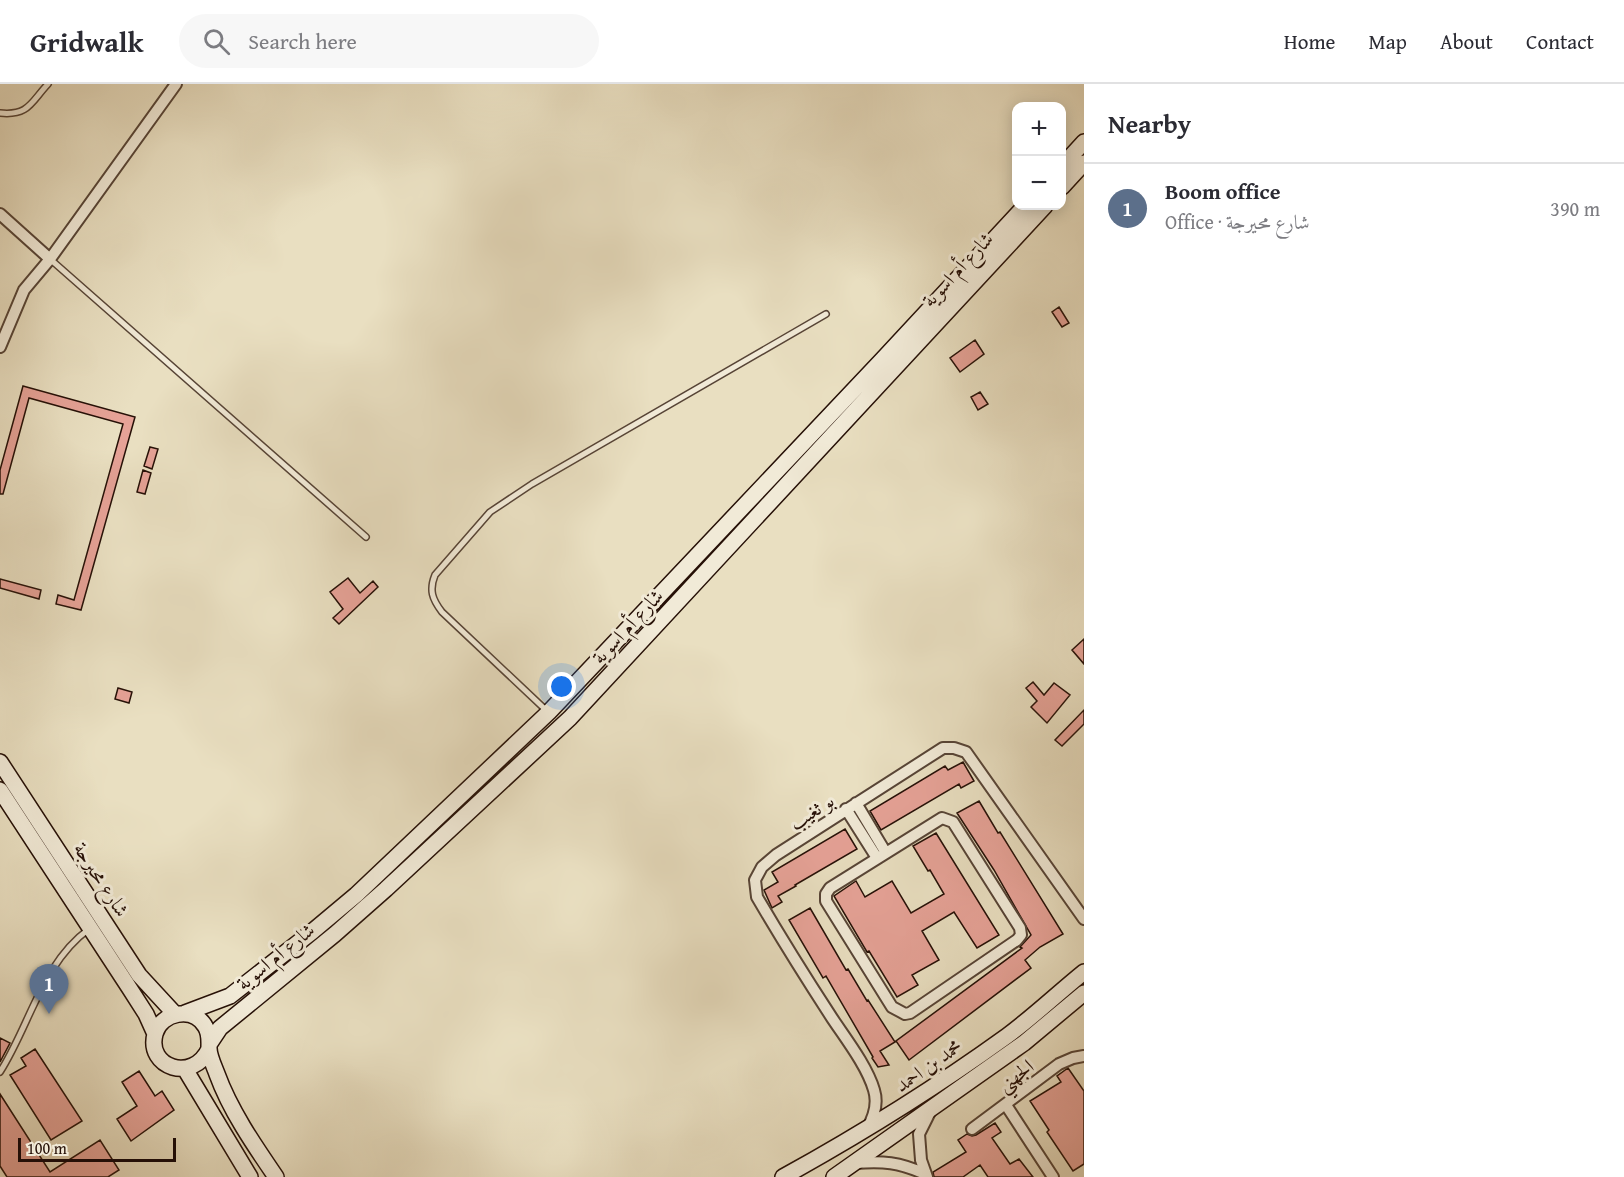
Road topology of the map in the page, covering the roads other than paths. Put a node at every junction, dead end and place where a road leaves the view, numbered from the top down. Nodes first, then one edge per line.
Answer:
1 (48, 84) edge
2 (176, 84) edge
3 (0, 113) edge
4 (1084, 142) edge
5 (1066, 162) edge
6 (1084, 163) edge
7 (1066, 183) edge
8 (1021, 210) edge
9 (1041, 210) edge
10 (0, 214) edge
11 (50, 259) junction
12 (826, 314) dead end
13 (0, 346) edge
14 (366, 537) dead end
15 (549, 712) junction
16 (0, 762) edge
17 (0, 790) edge
18 (851, 806) junction
19 (881, 856) junction
20 (1084, 919) edge
21 (90, 928) junction
22 (1084, 972) edge
23 (1084, 993) edge
24 (180, 1014) junction
25 (155, 1034) junction
26 (209, 1046) junction
27 (1083, 1055) edge
28 (185, 1069) junction
29 (0, 1072) edge
30 (1006, 1105) junction
31 (931, 1110) junction
32 (972, 1129) dead end
33 (866, 1131) junction
34 (854, 1163) junction
35 (926, 1176) edge
36 (250, 1177) edge
37 (276, 1177) edge
38 (783, 1177) edge
39 (834, 1177) edge
40 (1053, 1177) edge

1 - 3 lane
2 - 11 street
4 - 5 street
6 - 7 street
8 - 15 street, شارع أم اسوية
9 - 26 street, شارع أم اسوية
10 - 11 street
11 - 13 street
11 - 14 lane
12 - 15 lane
15 - 24 street, شارع أم اسوية
16 - 24 street, شارع محيرجة
17 - 21 street, شارع محيرجة
18 - 19 street
18 - 20 street, بو ثغيب
18 - 33 street, بو ثغيب
19 - 19 street
21 - 25 street, شارع محيرجة
21 - 29 lane
22 - 33 street, محمد بن احمد
23 - 31 street, محمد بن احمد
24 - 25 street
24 - 26 street
25 - 28 street
26 - 28 street
26 - 37 street
27 - 30 street, الجهني
28 - 36 street
30 - 32 street, الجهني
30 - 40 street
31 - 34 street, محمد بن احمد
31 - 35 street
33 - 38 street, محمد بن احمد
34 - 35 street
34 - 39 street, محمد بن احمد

